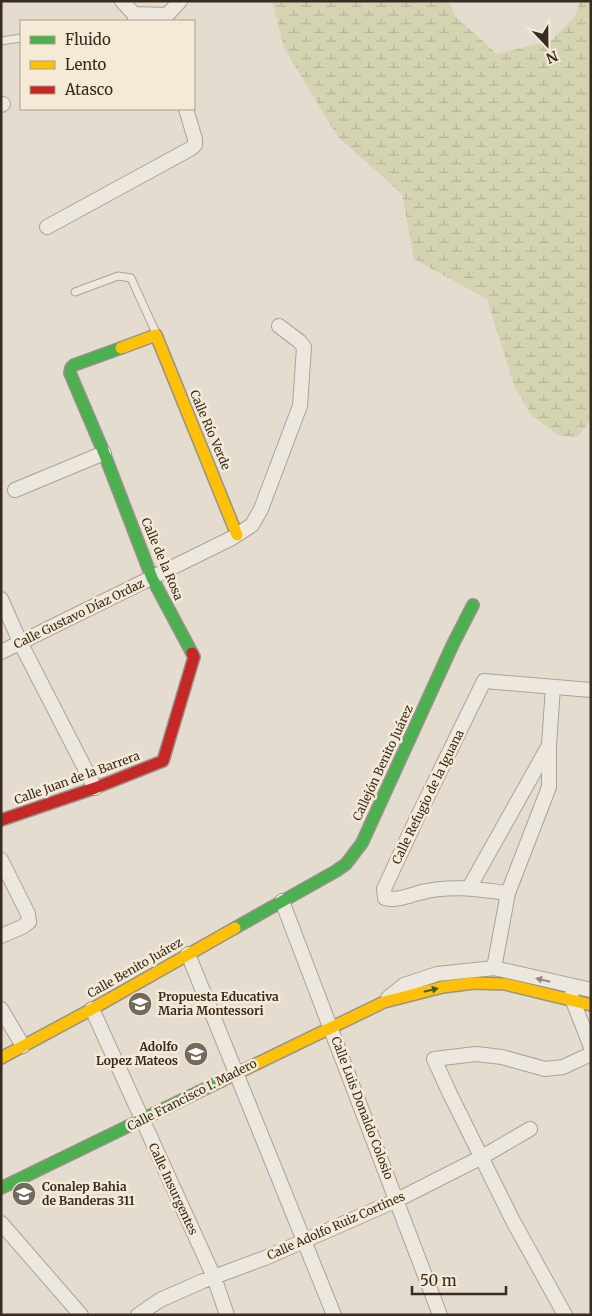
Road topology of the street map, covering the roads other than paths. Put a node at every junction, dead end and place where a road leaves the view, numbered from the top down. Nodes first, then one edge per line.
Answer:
1 (122, 1) edge
2 (180, 1) edge
3 (135, 18) edge
4 (20, 38) edge
5 (1, 42) edge
6 (186, 110) edge
7 (47, 227) dead end
8 (76, 292) dead end
9 (279, 326) dead end
10 (156, 336) junction
11 (104, 453) junction
12 (15, 490) dead end
13 (237, 535) junction
14 (152, 578) junction
15 (1, 599) edge
16 (473, 605) dead end
17 (21, 644) junction
18 (1, 652) edge
19 (553, 687) junction
20 (591, 690) edge
21 (549, 745) junction
22 (163, 761) joint
23 (95, 788) junction
24 (1, 820) edge
25 (1, 860) edge
26 (469, 888) junction
27 (508, 893) junction
28 (282, 901) junction
29 (1, 936) edge
30 (188, 954) junction
31 (494, 968) junction
32 (567, 985) junction
33 (591, 990) edge
34 (384, 1002) junction
35 (573, 1003) junction
36 (591, 1005) edge
37 (1, 1009) edge
38 (92, 1009) junction
39 (331, 1027) junction
40 (23, 1046) junction
41 (591, 1047) edge
42 (591, 1054) edge
43 (1, 1058) edge
44 (237, 1072) junction
45 (142, 1120) junction
46 (530, 1129) dead end
47 (482, 1157) junction
48 (1, 1188) edge
49 (397, 1200) junction
50 (1, 1224) edge
51 (303, 1240) junction
52 (214, 1278) junction
53 (81, 1315) edge
54 (138, 1315) edge
55 (227, 1315) edge
56 (334, 1315) edge
57 (440, 1315) edge
58 (565, 1315) edge

1 - 3 street
2 - 3 street
4 - 5 lane
6 - 7 street
8 - 10 lane
9 - 13 street, Calle Gustavo Díaz Ordaz
10 - 11 street, Calle de la Rosa
10 - 13 street, Calle Río Verde
11 - 12 street
11 - 14 street, Calle de la Rosa
13 - 14 street, Calle Gustavo Díaz Ordaz
14 - 17 street, Calle Gustavo Díaz Ordaz
14 - 22 street, Calle de la Rosa
15 - 17 street
16 - 28 street, Callejón Benito Juárez
17 - 18 street, Calle Gustavo Díaz Ordaz
17 - 23 street
19 - 20 street, Calle Refugio de la Iguana
19 - 21 street
19 - 26 street, Calle Refugio de la Iguana
21 - 26 street
21 - 27 street
22 - 23 street, Calle Juan de la Barrera
23 - 24 street, Calle Juan de la Barrera
25 - 29 street
26 - 27 street, Calle Refugio de la Iguana
27 - 31 street
28 - 30 street, Calle Benito Juárez
28 - 39 street, Calle Luis Donaldo Colosio
30 - 38 street, Calle Benito Juárez
30 - 44 street
32 -> 31 street, Calle Francisco I. Madero
31 - 34 street, Calle Francisco I. Madero
32 - 33 street, Calle Francisco I. Madero
32 - 35 street
34 -> 35 street, Calle Francisco I. Madero
34 - 39 street, Calle Francisco I. Madero
35 - 36 street, Calle Francisco I. Madero
35 - 41 street
37 - 40 street
38 - 40 street, Calle Benito Juárez
38 - 45 street, Calle Insurgentes
39 - 44 street, Calle Francisco I. Madero
39 - 49 street, Calle Luis Donaldo Colosio
40 - 43 street, Calle Benito Juárez
42 - 47 street
44 - 45 street, Calle Francisco I. Madero
44 - 51 street
45 - 48 street, Calle Francisco I. Madero
45 - 52 street, Calle Insurgentes
46 - 47 street, Calle Adolfo Ruiz Cortines
47 - 49 street, Calle Adolfo Ruiz Cortines
47 - 58 street
49 - 51 street, Calle Adolfo Ruiz Cortines
49 - 57 street, Calle Luis Donaldo Colosio
50 - 53 street
51 - 52 street, Calle Adolfo Ruiz Cortines
51 - 56 street
52 - 54 street, Calle Adolfo Ruiz Cortines
52 - 55 street, Calle Insurgentes

